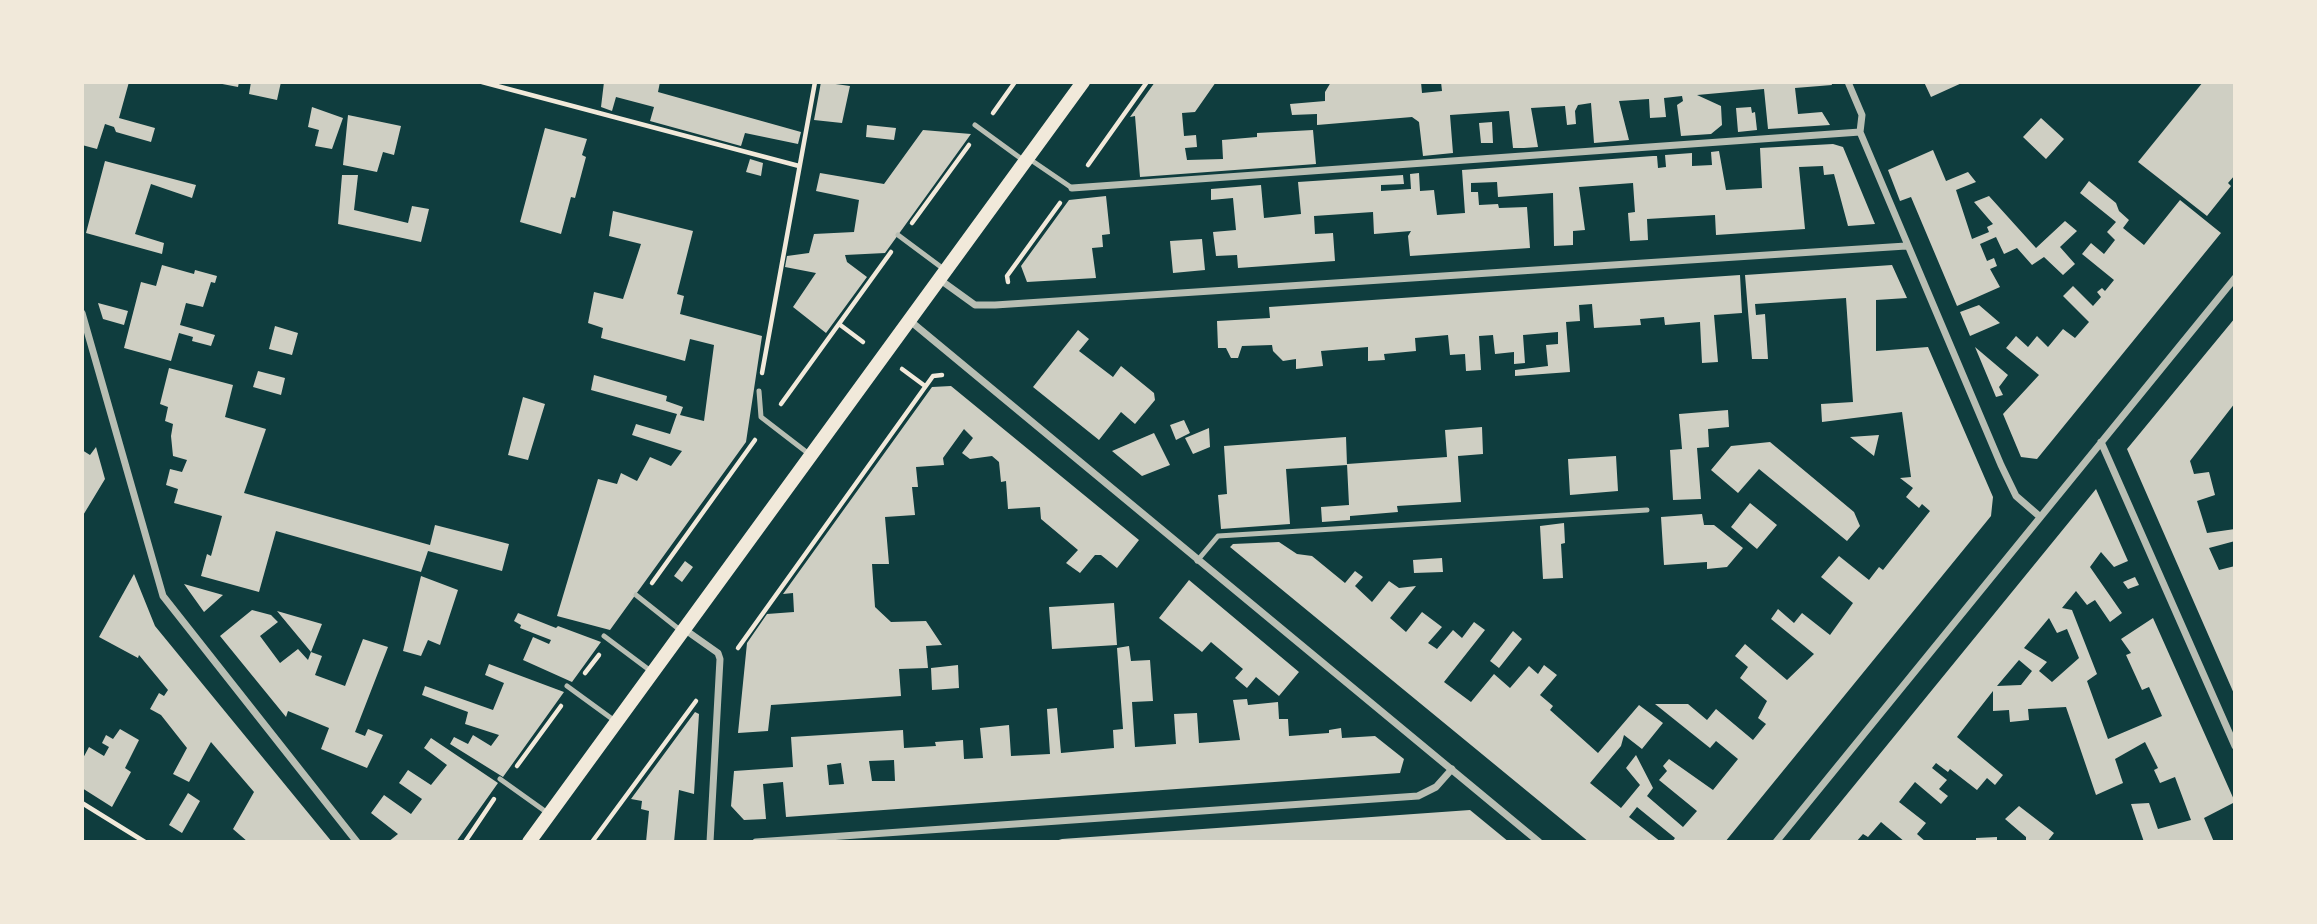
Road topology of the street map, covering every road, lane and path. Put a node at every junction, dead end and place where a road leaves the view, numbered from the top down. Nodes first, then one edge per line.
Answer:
1 (482, 82) edge
2 (815, 82) edge
3 (1083, 82) edge
4 (1847, 82) edge
5 (975, 125) dead end
6 (1860, 132) junction
7 (1026, 159) junction
8 (799, 166) junction
9 (1072, 188) joint
10 (898, 235) dead end
11 (1906, 246) junction
12 (942, 274) junction
13 (2235, 278) edge
14 (82, 313) edge
15 (908, 320) junction
16 (839, 323) dead end
17 (869, 346) dead end
18 (898, 367) dead end
19 (944, 374) dead end
20 (925, 386) junction
21 (759, 391) joint
22 (2101, 442) junction
23 (811, 456) junction
24 (1647, 510) dead end
25 (2038, 515) junction
26 (1197, 561) junction
27 (636, 595) dead end
28 (684, 630) junction
29 (604, 636) dead end
30 (738, 649) dead end
31 (652, 672) junction
32 (567, 686) dead end
33 (704, 696) dead end
34 (616, 722) junction
35 (2235, 746) edge
36 (1452, 769) junction
37 (500, 779) dead end
38 (82, 803) edge
39 (550, 814) junction
40 (145, 842) edge
41 (358, 842) edge
42 (529, 842) edge
43 (593, 842) edge
44 (710, 842) edge
45 (756, 842) edge
46 (1539, 842) edge
47 (1776, 842) edge

1 - 8 path
2 - 8 path
3 - 7 main road
4 - 6 street
5 - 7 lane
6 - 9 street
6 - 11 street
7 - 9 lane
7 - 12 main road
8 - 21 path
10 - 12 lane
11 - 12 street
11 - 25 street
12 - 15 main road
13 - 22 street
14 - 41 street
15 - 23 main road
15 - 26 street
16 - 17 path
18 - 20 path
19 - 20 path
20 - 30 path
21 - 23 lane
22 - 25 street
22 - 35 street
23 - 28 main road
24 - 26 lane
25 - 47 street
26 - 36 street
27 - 28 lane
28 - 31 main road
28 - 44 street
29 - 31 lane
31 - 34 main road
32 - 34 lane
33 - 43 path
34 - 39 main road
36 - 45 street
36 - 46 street
37 - 39 lane
38 - 40 path
39 - 42 main road

